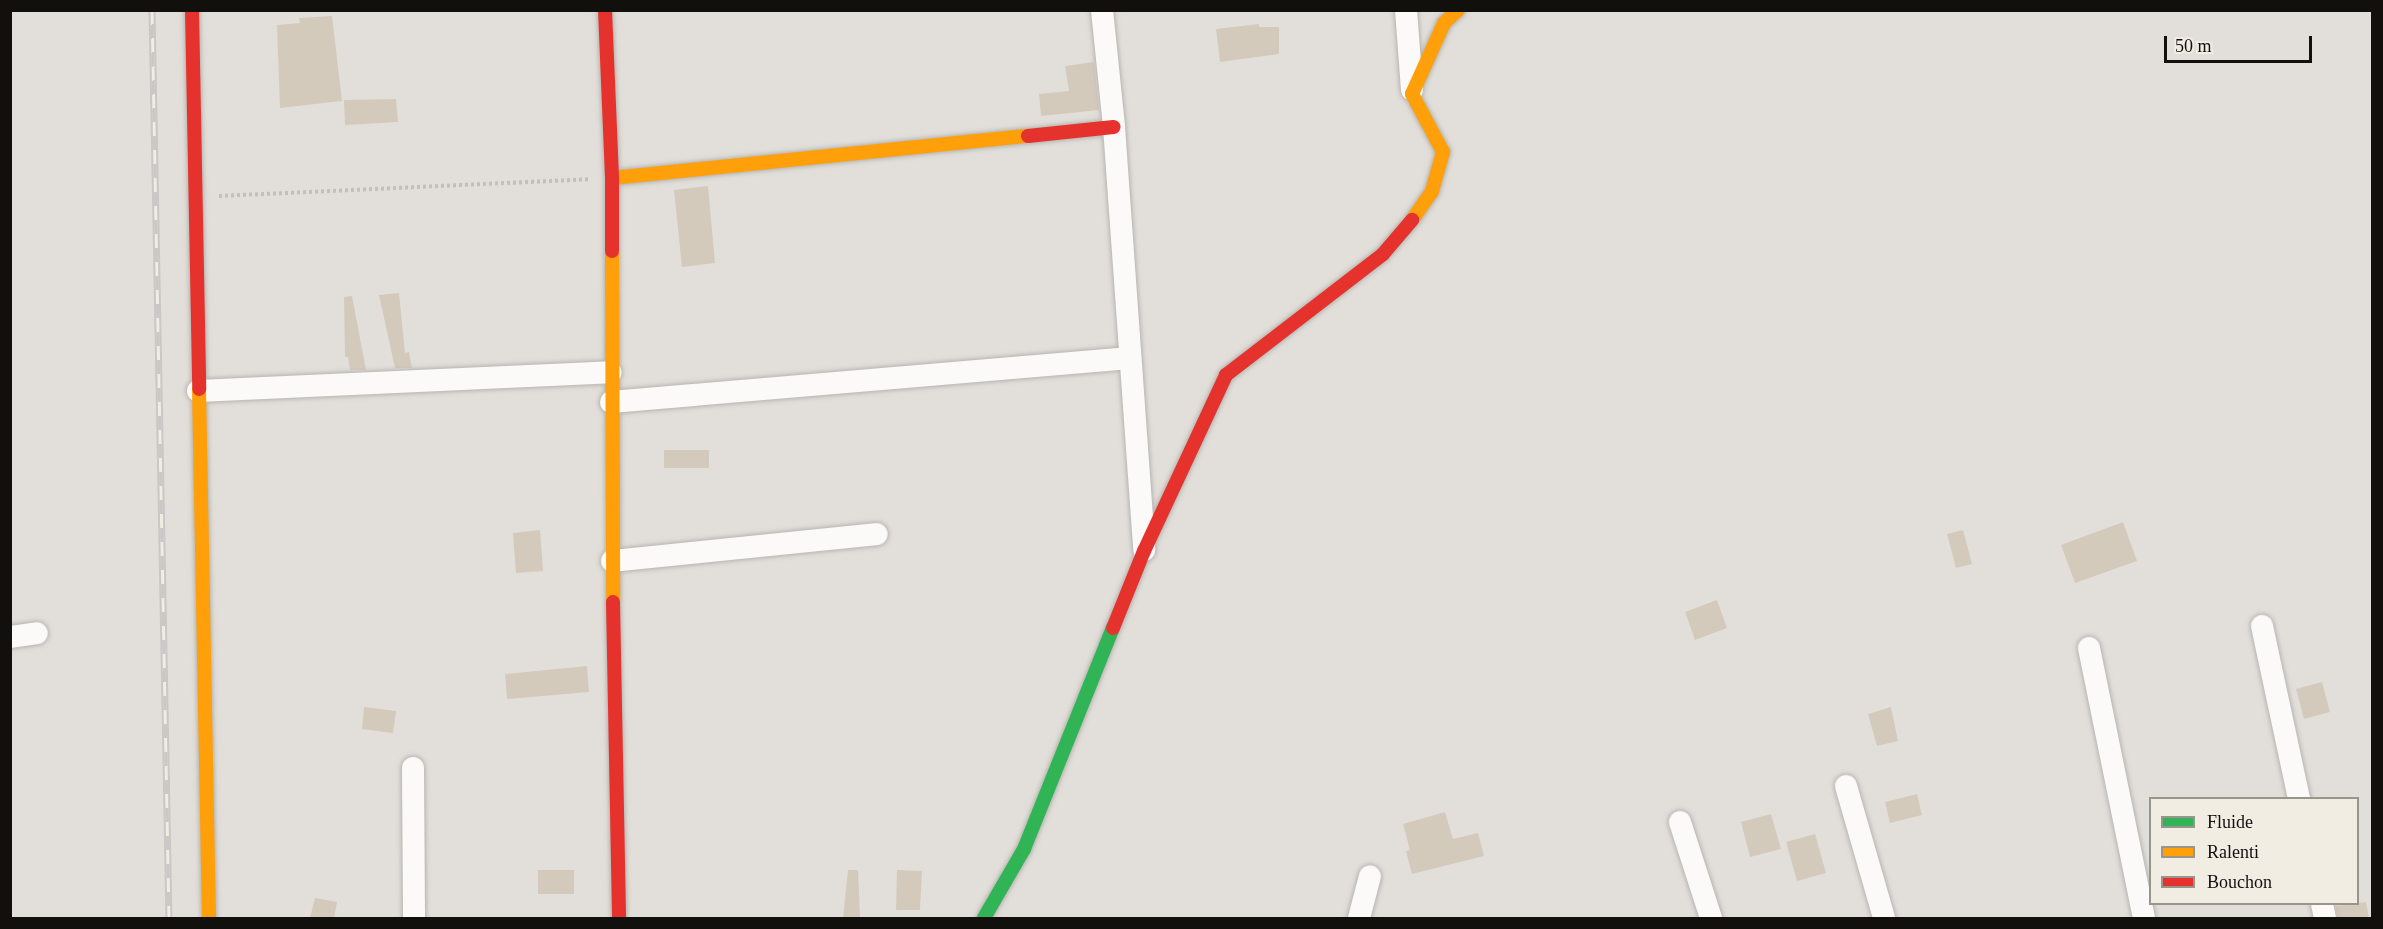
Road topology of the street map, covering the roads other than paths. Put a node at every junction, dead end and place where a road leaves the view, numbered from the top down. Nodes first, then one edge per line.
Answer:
1 (192, 10) edge
2 (605, 10) edge
3 (1102, 10) edge
4 (1406, 10) edge
5 (1458, 10) edge
6 (1412, 93) junction
7 (1114, 126) junction
8 (612, 178) junction
9 (1130, 358) junction
10 (611, 372) junction
11 (198, 391) junction
12 (611, 402) junction
13 (877, 534) dead end
14 (1144, 552) junction
15 (612, 561) junction
16 (2262, 626) dead end
17 (37, 633) dead end
18 (10, 637) edge
19 (2089, 648) dead end
20 (413, 768) dead end
21 (1846, 786) dead end
22 (2299, 797) edge
23 (1680, 822) dead end
24 (1370, 876) dead end
25 (208, 918) edge
26 (414, 918) edge
27 (619, 918) edge
28 (984, 918) edge
29 (1359, 918) edge
30 (1712, 918) edge
31 (1884, 918) edge
32 (2144, 918) edge

1 - 11 street
2 - 8 street
3 - 7 street
4 - 6 street
5 - 6 street
6 - 14 street
7 - 8 street
7 - 9 street
8 - 10 street
9 - 12 street
9 - 14 street
10 - 11 street
10 - 12 street
11 - 25 street
12 - 15 street
13 - 15 street
14 - 28 street
15 - 27 street
16 - 22 street
17 - 18 street
19 - 32 street
20 - 26 street
21 - 31 street
23 - 30 street
24 - 29 street

